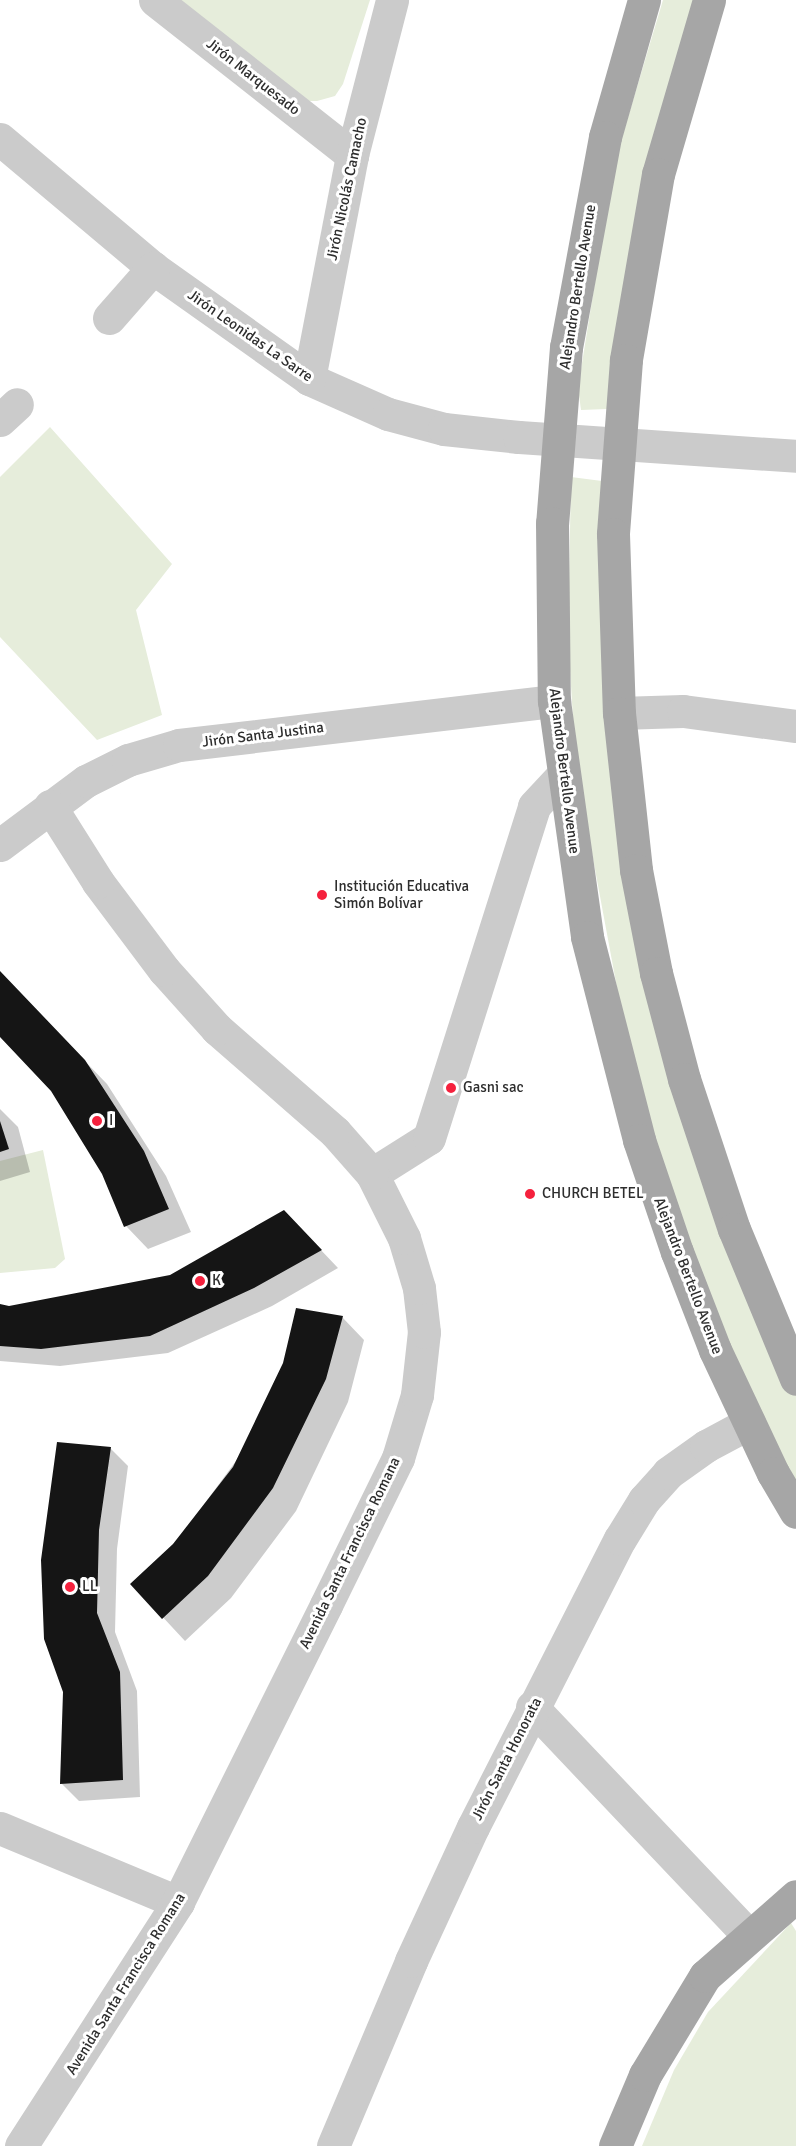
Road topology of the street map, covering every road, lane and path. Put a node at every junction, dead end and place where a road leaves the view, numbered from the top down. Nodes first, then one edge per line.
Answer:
1 (155, 0) edge
2 (392, 0) edge
3 (644, 0) edge
4 (709, 0) edge
5 (0, 139) edge
6 (352, 155) junction
7 (153, 268) junction
8 (109, 318) dead end
9 (309, 379) junction
10 (558, 439) junction
11 (617, 444) junction
12 (796, 456) edge
13 (554, 700) junction
14 (619, 713) junction
15 (796, 726) edge
16 (562, 776) junction
17 (50, 806) junction
18 (0, 845) edge
19 (372, 1174) junction
20 (796, 1379) edge
21 (749, 1423) junction
22 (796, 1512) edge
23 (532, 1707) junction
24 (0, 1828) edge
25 (796, 1896) edge
26 (178, 1902) junction
27 (747, 1935) junction
28 (21, 2146) edge
29 (333, 2146) edge
30 (615, 2146) edge

1 - 6 street, Jirón Marquesado
2 - 6 street, Jirón Nicolás Camacho
3 - 10 main road, Alejandro Bertello Avenue
4 - 11 main road
5 - 7 street, Jirón Leonidas La Sarre
6 - 9 street, Jirón Nicolás Camacho
7 - 8 street
7 - 9 street, Jirón Leonidas La Sarre
9 - 10 street, Jirón Leonidas La Sarre
10 - 11 street, Jirón Leonidas La Sarre
10 - 13 main road, Alejandro Bertello Avenue
11 - 12 street, Jirón Leonidas La Sarre
11 - 14 main road
13 - 16 main road, Alejandro Bertello Avenue
13 - 17 street, Jirón Santa Justina
14 - 15 street
14 - 20 main road
16 - 19 street
16 - 21 main road, Alejandro Bertello Avenue
17 - 18 street, Jirón Santa Justina
17 - 19 street, Avenida Santa Francisca Romana
19 - 26 street, Avenida Santa Francisca Romana
21 - 22 main road, Alejandro Bertello Avenue
21 - 23 street, Jirón Santa Honorata
23 - 27 street
23 - 29 street, Jirón Santa Honorata
24 - 26 street
25 - 27 main road
26 - 28 street, Avenida Santa Francisca Romana
27 - 30 main road

